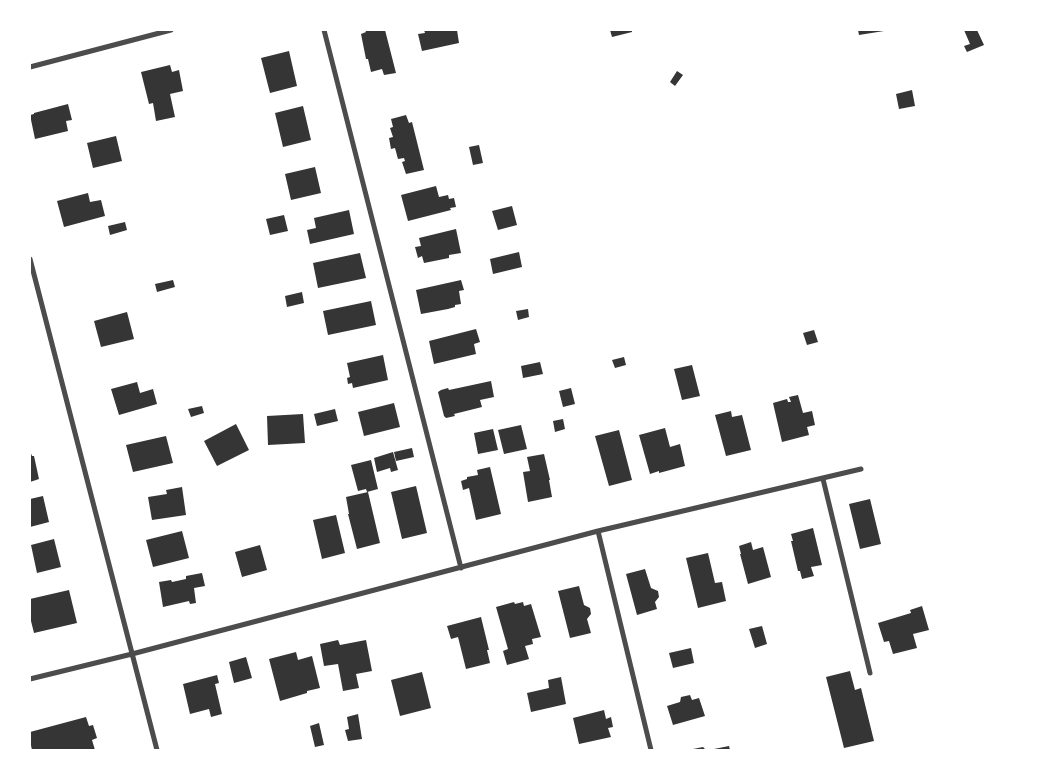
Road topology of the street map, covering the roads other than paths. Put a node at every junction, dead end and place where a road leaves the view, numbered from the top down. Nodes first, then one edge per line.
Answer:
1 (171, 30) edge
2 (324, 30) edge
3 (30, 67) edge
4 (30, 259) edge
5 (861, 469) dead end
6 (823, 479) junction
7 (598, 531) junction
8 (461, 568) junction
9 (132, 654) junction
10 (870, 674) dead end
11 (30, 679) edge
12 (157, 750) edge
13 (650, 750) edge

1 - 3 street
2 - 8 street
4 - 9 street
5 - 6 street
6 - 7 street
6 - 10 street
7 - 8 street
7 - 13 street
8 - 9 street
9 - 11 street
9 - 12 street

